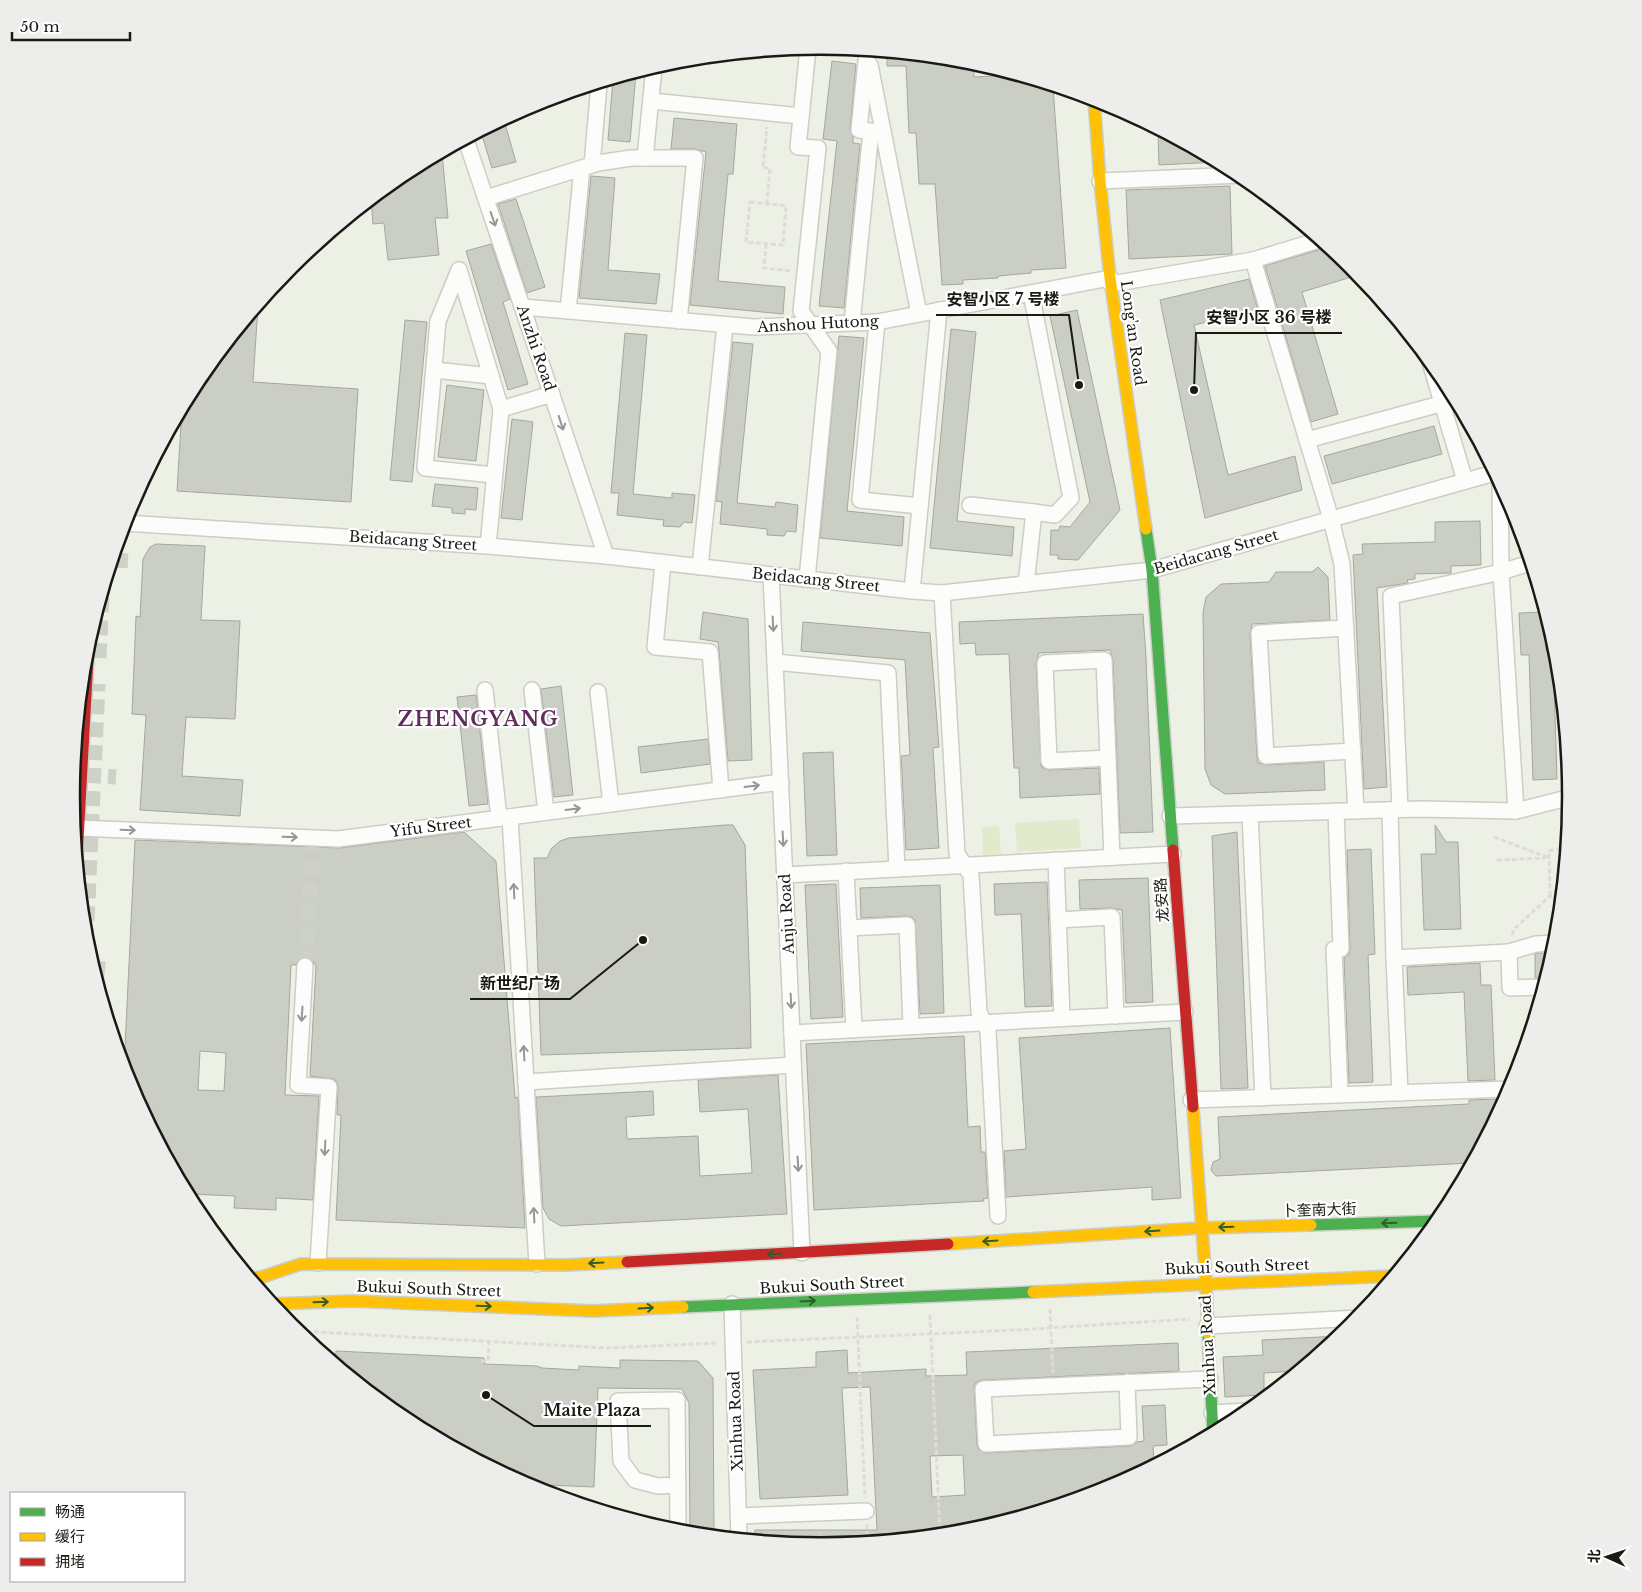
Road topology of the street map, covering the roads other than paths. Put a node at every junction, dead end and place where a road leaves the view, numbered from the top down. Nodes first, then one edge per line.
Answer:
1 (807, 56) edge
2 (866, 57) edge
3 (868, 57) edge
4 (653, 74) edge
5 (598, 89) edge
6 (650, 101) junction
7 (1095, 107) edge
8 (801, 116) junction
9 (468, 145) edge
10 (645, 158) junction
11 (587, 166) junction
12 (1226, 176) edge
13 (1100, 181) junction
14 (486, 198) junction
15 (1313, 242) edge
16 (1253, 260) junction
17 (1111, 281) junction
18 (1032, 292) junction
19 (523, 307) junction
20 (939, 310) junction
21 (568, 311) junction
22 (919, 314) junction
23 (679, 321) junction
24 (878, 322) junction
25 (852, 323) junction
26 (725, 325) junction
27 (811, 325) junction
28 (434, 370) junction
29 (491, 376) junction
30 (552, 394) junction
31 (1449, 402) edge
32 (1449, 404) edge
33 (501, 409) junction
34 (1307, 440) junction
35 (1489, 474) edge
36 (494, 475) junction
37 (1465, 481) junction
38 (1500, 499) edge
39 (970, 505) dead end
40 (920, 506) junction
41 (1034, 512) junction
42 (1331, 520) junction
43 (132, 523) edge
44 (488, 546) junction
45 (606, 556) junction
46 (663, 563) junction
47 (1525, 565) edge
48 (700, 567) junction
49 (1152, 570) junction
50 (1501, 572) junction
51 (771, 575) junction
52 (807, 579) junction
53 (1026, 584) junction
54 (912, 591) junction
55 (942, 593) junction
56 (1346, 628) junction
57 (775, 662) junction
58 (485, 690) dead end
59 (532, 690) dead end
60 (598, 692) dead end
61 (84, 723) edge
62 (1352, 752) junction
63 (1108, 758) junction
64 (781, 782) junction
65 (722, 790) junction
66 (1562, 799) edge
67 (80, 802) edge
68 (610, 804) junction
69 (1395, 810) junction
70 (1336, 811) junction
71 (1356, 811) junction
72 (1516, 811) junction
73 (546, 812) junction
74 (1250, 814) junction
75 (1170, 816) junction
76 (505, 817) junction
77 (81, 828) edge
78 (1173, 854) junction
79 (1112, 857) junction
80 (1056, 860) junction
81 (964, 865) junction
82 (897, 869) junction
83 (846, 871) junction
84 (785, 875) junction
85 (1058, 920) junction
86 (849, 928) junction
87 (1547, 943) edge
88 (1509, 952) junction
89 (1394, 958) junction
90 (306, 966) tunnel mouth
91 (1537, 987) edge
92 (1185, 1012) junction
93 (1116, 1016) junction
94 (1062, 1018) junction
95 (984, 1023) junction
96 (911, 1026) junction
97 (854, 1030) junction
98 (792, 1033) junction
99 (793, 1065) junction
100 (526, 1082) junction
101 (1502, 1089) edge
102 (1340, 1092) dead end
103 (1400, 1093) junction
104 (1263, 1098) junction
105 (1192, 1100) junction
106 (998, 1216) dead end
107 (1427, 1221) edge
108 (1201, 1228) junction
109 (802, 1253) junction
110 (318, 1264) junction
111 (537, 1264) junction
112 (1385, 1276) edge
113 (257, 1277) edge
114 (1206, 1283) junction
115 (282, 1304) edge
116 (732, 1304) junction
117 (1347, 1318) edge
118 (1207, 1322) junction
119 (1210, 1379) junction
120 (1127, 1382) junction
121 (1233, 1412) edge
122 (1212, 1413) junction
123 (1213, 1425) edge
124 (678, 1485) junction
125 (866, 1511) road end
126 (739, 1516) junction
127 (678, 1523) edge
128 (740, 1532) edge

1 - 8 street
2 - 25 street
3 - 22 street
4 - 6 street
5 - 11 street
6 - 8 street
6 - 10 street
7 - 13 main road, Long'an Road
8 - 27 street
9 - 14 street, Anzhi Road
10 - 11 street
10 - 23 street
11 - 14 street
11 - 21 street
12 - 13 street
13 - 17 main road, Long'an Road
14 -> 19 street, Anzhi Road
15 - 16 street, Anshou Hutong
16 - 17 street, Anshou Hutong
16 - 34 street
17 - 18 street, Anshou Hutong
17 - 49 main road, Long'an Road
18 - 20 street, Anshou Hutong
18 - 41 street
19 - 21 street, Anshou Hutong
19 - 30 street, Anzhi Road
20 - 22 street, Anshou Hutong
20 - 40 street
21 - 23 street, Anshou Hutong
22 - 24 street, Anshou Hutong
23 - 26 street, Anshou Hutong
24 - 25 street, Anshou Hutong
24 - 40 street
25 - 27 street, Anshou Hutong
26 - 27 street, Anshou Hutong
26 - 48 street
27 - 52 street
28 - 29 street
28 - 29 street
28 - 36 street
29 - 33 street
30 - 33 street
30 -> 45 street, Anzhi Road
31 - 34 street
32 - 37 street
33 - 36 street
34 - 42 street
35 - 37 street, Beidacang Street
36 - 44 street
37 - 42 street, Beidacang Street
38 - 50 street
39 - 41 street
40 - 54 street
41 - 53 street
42 - 49 street, Beidacang Street
42 - 56 street
43 - 44 street, Beidacang Street
44 - 45 street, Beidacang Street
45 - 46 street, Beidacang Street
46 - 48 street, Beidacang Street
46 - 65 street
47 - 50 street
48 - 51 street, Beidacang Street
49 - 53 street, Beidacang Street
49 - 75 main road, 龙安路
50 - 69 street
50 - 72 street
51 - 52 street, Beidacang Street
51 -> 57 street, Anju Road
52 - 54 street, Beidacang Street
53 - 55 street, Beidacang Street
54 - 55 street, Beidacang Street
55 - 81 street
56 - 62 street
56 - 62 street
57 - 64 street, Anju Road
57 - 82 street
58 - 76 street
59 - 73 street
60 - 68 street
61 - 67 main road
62 - 71 street
63 - 63 street
63 - 79 street
65 -> 64 street, Yifu Street
64 -> 84 street, Anju Road
65 - 68 street, Yifu Street
66 - 72 street
73 -> 68 street, Yifu Street
69 - 71 street
69 - 72 street
69 - 89 street
70 - 71 street
70 - 74 street
70 - 102 street
73 - 76 street, Yifu Street
74 - 75 street
74 - 104 street
75 - 78 main road, 龙安路
77 -> 76 street, Yifu Street
100 -> 76 street
78 - 79 street
78 - 92 main road, 龙安路
79 - 80 street
80 - 81 street
80 - 85 street
81 - 82 street
81 - 95 street
82 - 83 street
83 - 84 street
83 - 86 street
84 -> 98 street, Anju Road
85 - 93 street
85 - 94 street
86 - 96 street
86 - 97 street
87 - 88 street
88 - 89 street
88 - 91 street
89 - 103 street
90 -> 110 street
92 - 93 street
92 - 105 main road, 龙安路
93 - 94 street
94 - 95 street
95 - 96 street
95 - 106 street
96 - 97 street
97 - 98 street
98 - 99 street, Anju Road
99 - 100 street
99 -> 109 street, Anju Road
111 -> 100 street
101 - 103 street
103 - 104 street
104 - 105 street
105 - 108 main road, 龙安路
107 -> 108 main road, 卜奎南大街
108 -> 109 main road, Bukui South Street
108 - 114 main road, Xinhua Road
109 -> 111 main road, Bukui South Street
110 - 111 main road, Bukui South Street
110 - 113 main road, Bukui South Street
112 - 114 main road, Bukui South Street
116 -> 114 main road, Bukui South Street
114 - 118 main road, Xinhua Road
115 -> 116 main road, Bukui South Street
116 - 126 street, Xinhua Road
117 - 118 street
118 - 119 main road, Xinhua Road
119 - 120 street
119 - 122 main road, Xinhua Road
120 - 120 street
121 - 122 street
122 - 123 main road, Xinhua Road
124 - 124 street
124 - 127 street
125 - 126 street
126 - 128 street, Xinhua Road

